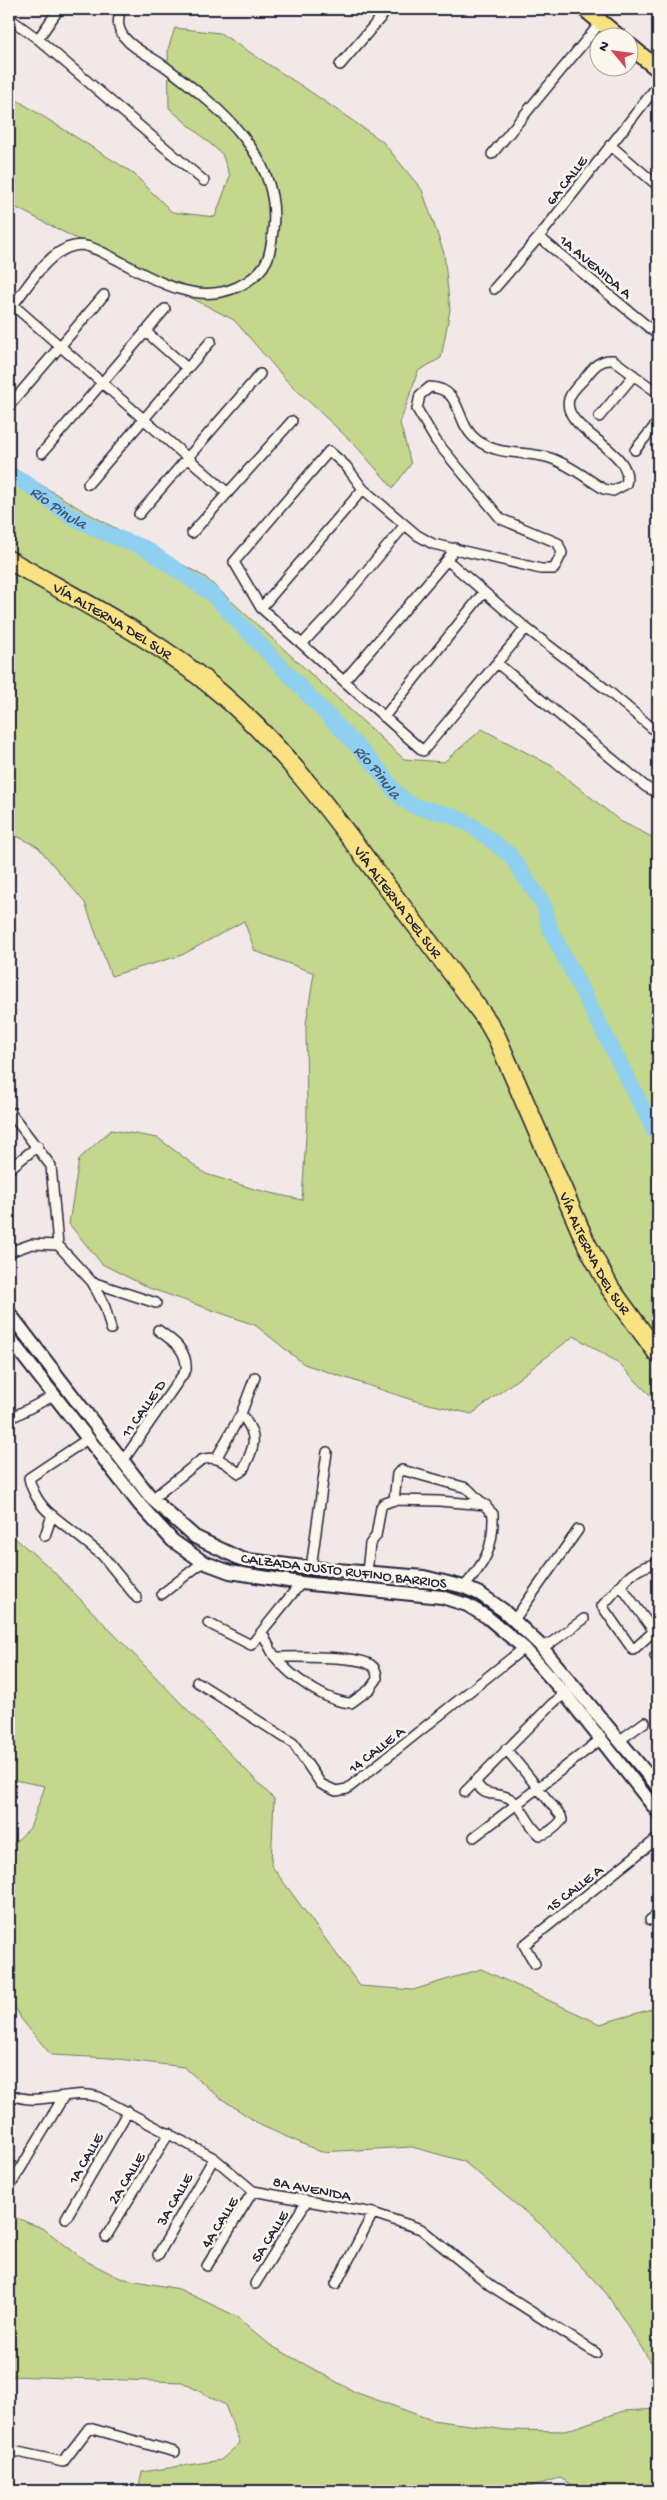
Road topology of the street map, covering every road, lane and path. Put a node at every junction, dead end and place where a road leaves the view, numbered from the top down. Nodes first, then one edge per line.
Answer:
1 (59, 9) edge
2 (121, 9) edge
3 (388, 9) edge
4 (585, 9) edge
5 (9, 18) edge
6 (601, 22) junction
7 (608, 28) edge
8 (38, 39) junction
9 (640, 54) edge
10 (340, 65) dead end
11 (658, 69) edge
12 (658, 86) edge
13 (610, 145) junction
14 (492, 154) dead end
15 (204, 181) dead end
16 (658, 186) edge
17 (539, 237) junction
18 (494, 289) dead end
19 (104, 295) dead end
20 (166, 309) dead end
21 (145, 331) junction
22 (658, 336) edge
23 (211, 341) dead end
24 (60, 347) junction
25 (187, 368) junction
26 (260, 374) dead end
27 (634, 375) junction
28 (102, 383) junction
29 (658, 393) edge
30 (9, 406) edge
31 (599, 417) dead end
32 (143, 420) junction
33 (292, 421) dead end
34 (658, 422) edge
35 (636, 450) dead end
36 (42, 454) dead end
37 (188, 458) junction
38 (88, 484) dead end
39 (363, 489) junction
40 (228, 493) junction
41 (139, 514) dead end
42 (404, 526) junction
43 (192, 533) dead end
44 (9, 547) edge
45 (455, 548) junction
46 (9, 560) edge
47 (447, 560) junction
48 (484, 592) junction
49 (261, 608) junction
50 (526, 628) junction
51 (302, 643) junction
52 (497, 662) junction
53 (344, 681) junction
54 (384, 717) junction
55 (658, 733) edge
56 (658, 788) edge
57 (9, 1111) edge
58 (38, 1146) junction
59 (9, 1169) edge
60 (591, 1241) junction
61 (58, 1245) junction
62 (9, 1252) edge
63 (601, 1260) junction
64 (92, 1282) junction
65 (156, 1303) dead end
66 (9, 1313) edge
67 (111, 1329) dead end
68 (158, 1330) dead end
69 (658, 1337) edge
70 (9, 1338) edge
71 (658, 1354) edge
72 (255, 1377) dead end
73 (55, 1395) junction
74 (241, 1414) junction
75 (9, 1418) edge
76 (89, 1438) junction
77 (327, 1452) dead end
78 (216, 1457) junction
79 (123, 1461) junction
80 (141, 1484) junction
81 (130, 1492) junction
82 (152, 1499) junction
83 (394, 1500) junction
84 (487, 1506) junction
85 (52, 1515) junction
86 (578, 1530) dead end
87 (44, 1536) dead end
88 (203, 1562) junction
89 (658, 1564) edge
90 (311, 1568) junction
91 (367, 1572) junction
92 (404, 1576) junction
93 (301, 1583) junction
94 (621, 1586) junction
95 (464, 1587) junction
96 (162, 1594) dead end
97 (402, 1594) junction
98 (137, 1598) dead end
99 (584, 1619) dead end
100 (514, 1620) junction
101 (208, 1623) dead end
102 (262, 1632) junction
103 (656, 1634) edge
104 (542, 1647) junction
105 (524, 1648) junction
106 (275, 1657) junction
107 (197, 1682) dead end
108 (565, 1694) junction
109 (594, 1709) junction
110 (583, 1718) junction
111 (645, 1722) dead end
112 (600, 1740) junction
113 (620, 1740) junction
114 (506, 1750) junction
115 (475, 1781) junction
116 (658, 1786) edge
117 (538, 1787) junction
118 (465, 1792) dead end
119 (516, 1803) junction
120 (658, 1812) edge
121 (474, 1837) dead end
122 (658, 1838) edge
123 (658, 1914) edge
124 (650, 1920) dead end
125 (535, 1964) dead end
126 (64, 2096) junction
127 (10, 2098) edge
128 (128, 2111) junction
129 (169, 2133) junction
130 (214, 2158) junction
131 (9, 2188) edge
132 (253, 2191) junction
133 (306, 2202) junction
134 (373, 2213) junction
135 (66, 2218) dead end
136 (106, 2237) dead end
137 (158, 2255) dead end
138 (207, 2266) dead end
139 (255, 2284) dead end
140 (336, 2284) dead end
141 (596, 2354) dead end
142 (9, 2450) edge
143 (176, 2452) dead end

1 - 8 street
2 - 24 street
3 - 10 street
4 - 6 main road
5 - 8 street
6 - 7 main road
6 - 14 street
8 - 15 street
9 - 11 main road
12 - 13 street, 6A CALLE
13 - 16 street
13 - 17 street, 6A CALLE
17 - 18 street, 6A CALLE
17 - 22 street, 1A AVENIDA A
19 - 24 street
20 - 21 street
21 - 25 street
21 - 28 street
23 - 25 street
24 - 28 street
24 - 30 street
25 - 32 street
26 - 37 street
27 - 29 street
27 - 31 street
27 - 45 street
28 - 32 street
28 - 36 street
32 - 37 street
32 - 38 street
33 - 40 street
34 - 35 street
37 - 40 street
37 - 41 street
39 - 42 street
39 - 49 street
39 - 49 street
40 - 43 street
42 - 45 street
42 - 51 street
44 - 60 highway, VÍA ALTERNA DEL SUR
45 - 47 street
46 - 60 highway, VÍA ALTERNA DEL SUR
47 - 48 street
47 - 53 street
48 - 50 street
48 - 54 street
49 - 51 street
50 - 52 street
50 - 55 street
51 - 53 street
52 - 54 street
52 - 56 street
53 - 54 street
57 - 58 street
58 - 59 street
58 - 61 street
60 - 63 highway, VÍA ALTERNA DEL SUR
61 - 62 street
61 - 64 street
63 - 69 highway, VÍA ALTERNA DEL SUR
63 - 71 highway, VÍA ALTERNA DEL SUR
64 - 65 street
64 - 67 street
66 - 79 street, CALZADA JUSTO RUFINO BARRIOS
68 - 79 street, 11 CALLE D
70 - 73 street, CALZADA JUSTO RUFINO BARRIOS
72 - 74 street
73 - 75 street
73 - 76 street, CALZADA JUSTO RUFINO BARRIOS
74 - 78 street
74 - 78 street
76 - 81 street, CALZADA JUSTO RUFINO BARRIOS
76 - 85 street
77 - 90 street
78 - 82 street
79 - 80 street, CALZADA JUSTO RUFINO BARRIOS
80 - 81 street
80 - 82 street, CALZADA JUSTO RUFINO BARRIOS
81 - 88 street, CALZADA JUSTO RUFINO BARRIOS
82 - 90 street, CALZADA JUSTO RUFINO BARRIOS
83 - 84 street
83 - 84 street
83 - 91 street
84 - 95 street
85 - 87 street
85 - 98 street
86 - 100 street
88 - 93 street, CALZADA JUSTO RUFINO BARRIOS
88 - 96 street
89 - 94 street
90 - 91 street, CALZADA JUSTO RUFINO BARRIOS
91 - 92 street, CALZADA JUSTO RUFINO BARRIOS
92 - 95 street, CALZADA JUSTO RUFINO BARRIOS
92 - 97 street
93 - 97 street, CALZADA JUSTO RUFINO BARRIOS
93 - 102 street
94 - 103 street
94 - 103 street
95 - 100 street, CALZADA JUSTO RUFINO BARRIOS
97 - 105 street, CALZADA JUSTO RUFINO BARRIOS
99 - 104 street
100 - 104 street, CALZADA JUSTO RUFINO BARRIOS
101 - 102 street
102 - 106 street
104 - 109 street, CALZADA JUSTO RUFINO BARRIOS
105 - 107 street, 14 CALLE A
105 - 108 street, CALZADA JUSTO RUFINO BARRIOS
106 - 106 street
108 - 110 street, CALZADA JUSTO RUFINO BARRIOS
108 - 114 street
109 - 110 street
109 - 113 street, CALZADA JUSTO RUFINO BARRIOS
110 - 112 street, CALZADA JUSTO RUFINO BARRIOS
111 - 113 street
112 - 117 street
112 - 120 street, CALZADA JUSTO RUFINO BARRIOS
113 - 116 street, CALZADA JUSTO RUFINO BARRIOS
114 - 115 street
114 - 117 street
115 - 118 street
115 - 119 street
117 - 119 street
117 - 119 street
119 - 121 street
122 - 125 street, 15 CALLE A
123 - 124 street
126 - 127 street, 8A AVENIDA
126 - 128 street, 8A AVENIDA
126 - 131 street
128 - 129 street, 8A AVENIDA
128 - 135 street, 1A CALLE
129 - 130 street, 8A AVENIDA
129 - 136 street, 2A CALLE
130 - 132 street, 8A AVENIDA
130 - 137 street, 3A CALLE
132 - 133 street, 8A AVENIDA
132 - 138 street, 4A CALLE
133 - 134 street, 8A AVENIDA
133 - 139 street, 5A CALLE
134 - 140 street
134 - 141 street, 8A AVENIDA
142 - 143 street

